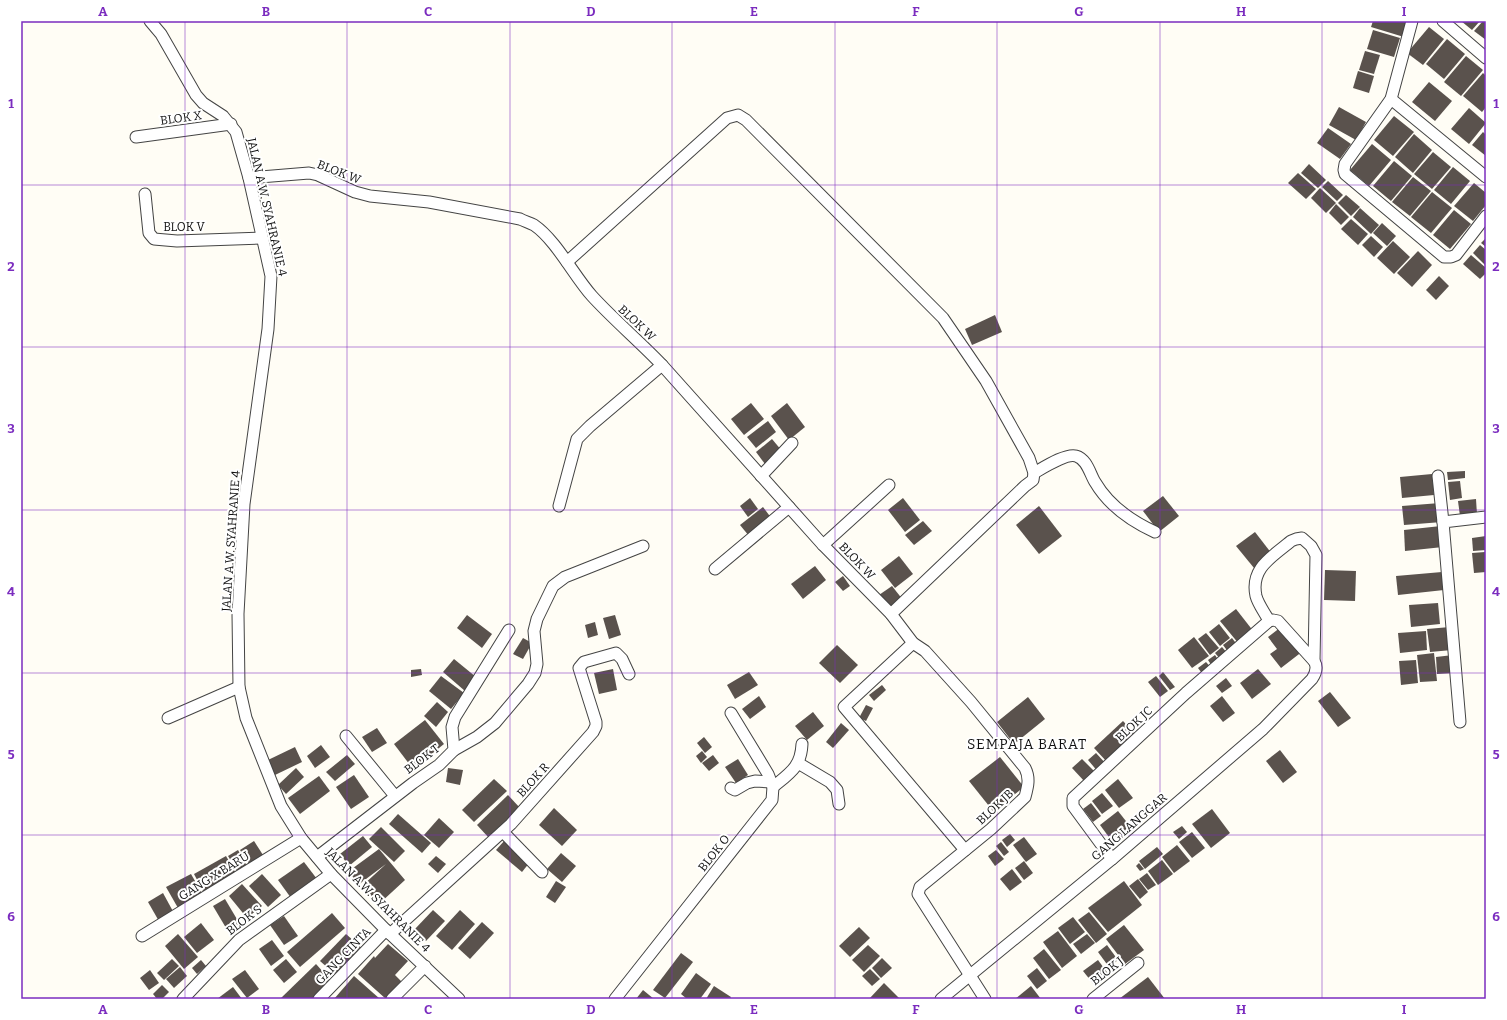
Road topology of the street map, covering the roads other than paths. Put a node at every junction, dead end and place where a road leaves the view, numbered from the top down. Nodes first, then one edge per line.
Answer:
1 (150, 21) edge
2 (1412, 21) edge
3 (1443, 21) edge
4 (1486, 58) edge
5 (1391, 99) junction
6 (231, 124) junction
7 (136, 137) dead end
8 (1486, 176) edge
9 (249, 178) junction
10 (145, 194) dead end
11 (1486, 216) edge
12 (262, 238) junction
13 (567, 262) junction
14 (662, 365) junction
15 (792, 443) dead end
16 (1034, 473) junction
17 (761, 476) junction
18 (1438, 476) dead end
19 (889, 485) dead end
20 (559, 506) dead end
21 (789, 507) junction
22 (1486, 517) edge
23 (1443, 522) junction
24 (1155, 532) dead end
25 (823, 545) junction
26 (643, 546) dead end
27 (716, 570) dead end
28 (891, 614) junction
29 (1269, 621) junction
30 (509, 630) dead end
31 (913, 643) junction
32 (925, 651) joint
33 (1314, 661) junction
34 (629, 674) dead end
35 (239, 688) junction
36 (731, 713) dead end
37 (168, 718) dead end
38 (1460, 722) dead end
39 (346, 736) dead end
40 (802, 744) dead end
41 (454, 750) junction
42 (798, 763) junction
43 (772, 785) junction
44 (731, 788) dead end
45 (395, 796) junction
46 (839, 804) dead end
47 (503, 832) junction
48 (301, 838) junction
49 (965, 850) junction
50 (317, 857) junction
51 (1112, 859) junction
52 (542, 872) dead end
53 (331, 874) junction
54 (388, 932) junction
55 (142, 936) dead end
56 (1138, 963) dead end
57 (425, 966) junction
58 (969, 975) junction
59 (183, 999) edge
60 (320, 999) edge
61 (392, 999) edge
62 (459, 999) edge
63 (615, 999) edge
64 (941, 999) edge
65 (985, 999) edge
66 (1093, 999) edge

1 - 6 street, JALAN A.W. SYAHRANIE 4
2 - 5 street
3 - 4 street
5 - 8 street
5 - 11 street
6 - 7 street, BLOK X
6 - 9 street, JALAN A.W. SYAHRANIE 4
9 - 12 street, JALAN A.W. SYAHRANIE 4
9 - 13 street, BLOK W
10 - 12 street, BLOK V
12 - 35 street, JALAN A.W. SYAHRANIE 4
13 - 14 street, BLOK W
13 - 16 street
14 - 17 street, BLOK W
14 - 20 street
15 - 17 street
16 - 24 street
16 - 28 street
17 - 21 street, BLOK W
18 - 23 street
19 - 25 street
21 - 25 street, BLOK W
21 - 27 street
22 - 23 street
23 - 38 street
25 - 28 street, BLOK W
26 - 41 street
28 - 31 street, BLOK W
29 - 33 street
29 - 33 street, GANG LANGGAR
29 - 51 street, BLOK JC
30 - 41 street, BLOK T
31 - 32 street, BLOK W
31 - 49 street
32 - 49 street, BLOK JB
33 - 51 street, GANG LANGGAR
34 - 47 street, BLOK R
35 - 37 street
35 - 48 street, JALAN A.W. SYAHRANIE 4
36 - 43 street
39 - 45 street
40 - 42 street
41 - 45 street, BLOK T
42 - 43 street
42 - 46 street
43 - 44 street
43 - 63 street, BLOK O
45 - 50 street, BLOK T
47 - 52 street
47 - 54 street, BLOK R
48 - 50 street, JALAN A.W. SYAHRANIE 4
48 - 55 street, GANG X BARU
49 - 58 street, BLOK JB
50 - 53 street, JALAN A.W. SYAHRANIE 4
51 - 58 street, GANG LANGGAR
53 - 54 street, JALAN A.W. SYAHRANIE 4
53 - 59 street, BLOK S
54 - 57 street, JALAN A.W. SYAHRANIE 4
54 - 60 street, GANG CINTA
56 - 66 street, BLOK J
57 - 61 street
57 - 62 street, JALAN A.W. SYAHRANIE 4
58 - 64 street, GANG LANGGAR
58 - 65 street

